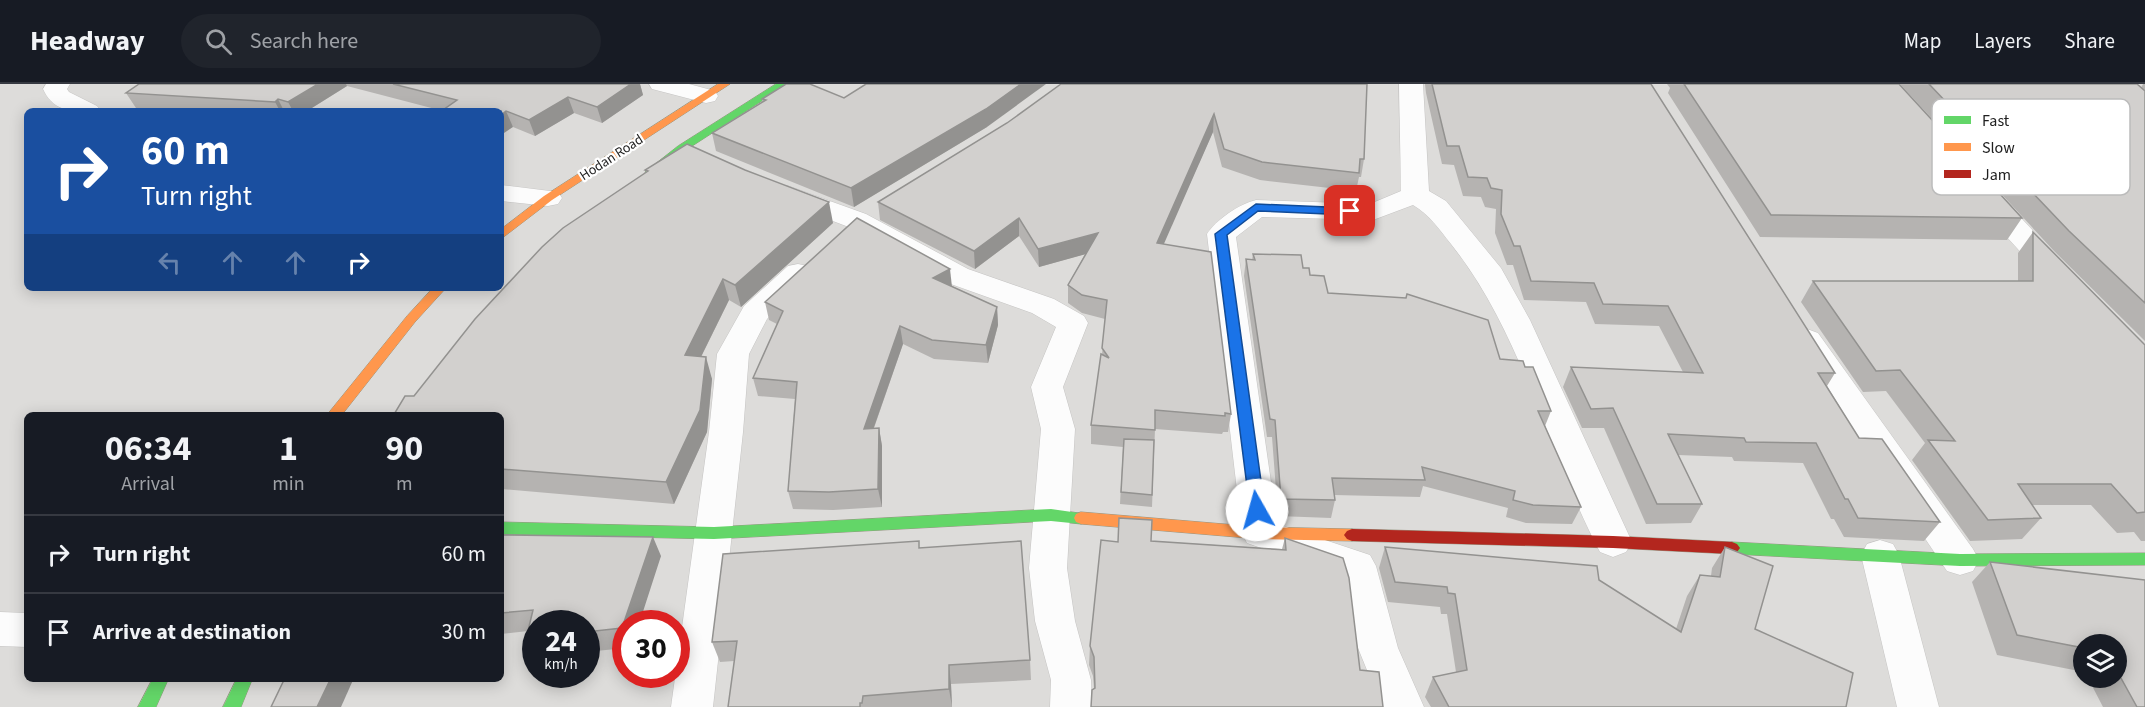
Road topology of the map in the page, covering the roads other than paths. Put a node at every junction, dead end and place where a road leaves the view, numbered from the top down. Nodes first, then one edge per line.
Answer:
1 (58, 84) edge
2 (661, 84) edge
3 (783, 84) edge
4 (1411, 84) edge
5 (716, 90) edge
6 (82, 108) edge
7 (682, 148) junction
8 (713, 162) edge
9 (635, 183) edge
10 (761, 183) edge
11 (504, 193) edge
12 (1415, 195) junction
13 (1985, 195) edge
14 (548, 198) junction
15 (866, 214) junction
16 (504, 233) edge
17 (437, 291) edge
18 (2074, 292) edge
19 (1792, 316) edge
20 (336, 412) edge
21 (1051, 515) junction
22 (504, 528) edge
23 (714, 533) junction
24 (1260, 533) junction
25 (1613, 542) junction
26 (1880, 555) junction
27 (2145, 559) edge
28 (1960, 560) junction
29 (0, 629) edge
30 (24, 630) edge
31 (159, 682) edge
32 (243, 682) edge
33 (147, 707) edge
34 (232, 707) edge
35 (692, 707) edge
36 (1071, 707) edge
37 (1403, 707) edge
38 (1918, 707) edge

1 - 6 street
2 - 5 street
3 - 7 street, Hodan Road
4 - 12 street
5 - 14 street, Hodan Road
7 - 8 street
7 - 9 street, Hodan Road
10 - 15 street
11 - 14 street
12 - 24 street
12 - 25 street
13 - 18 street
14 - 16 street, Hodan Road
15 - 21 street
15 - 23 street
17 - 20 street
19 - 28 street
21 - 23 street
21 - 24 street
21 - 36 street
22 - 23 street
23 - 35 street
24 - 25 street
24 - 37 street
25 - 26 street
26 - 28 street
26 - 38 street
27 - 28 street
29 - 30 street
31 - 33 street
32 - 34 street

